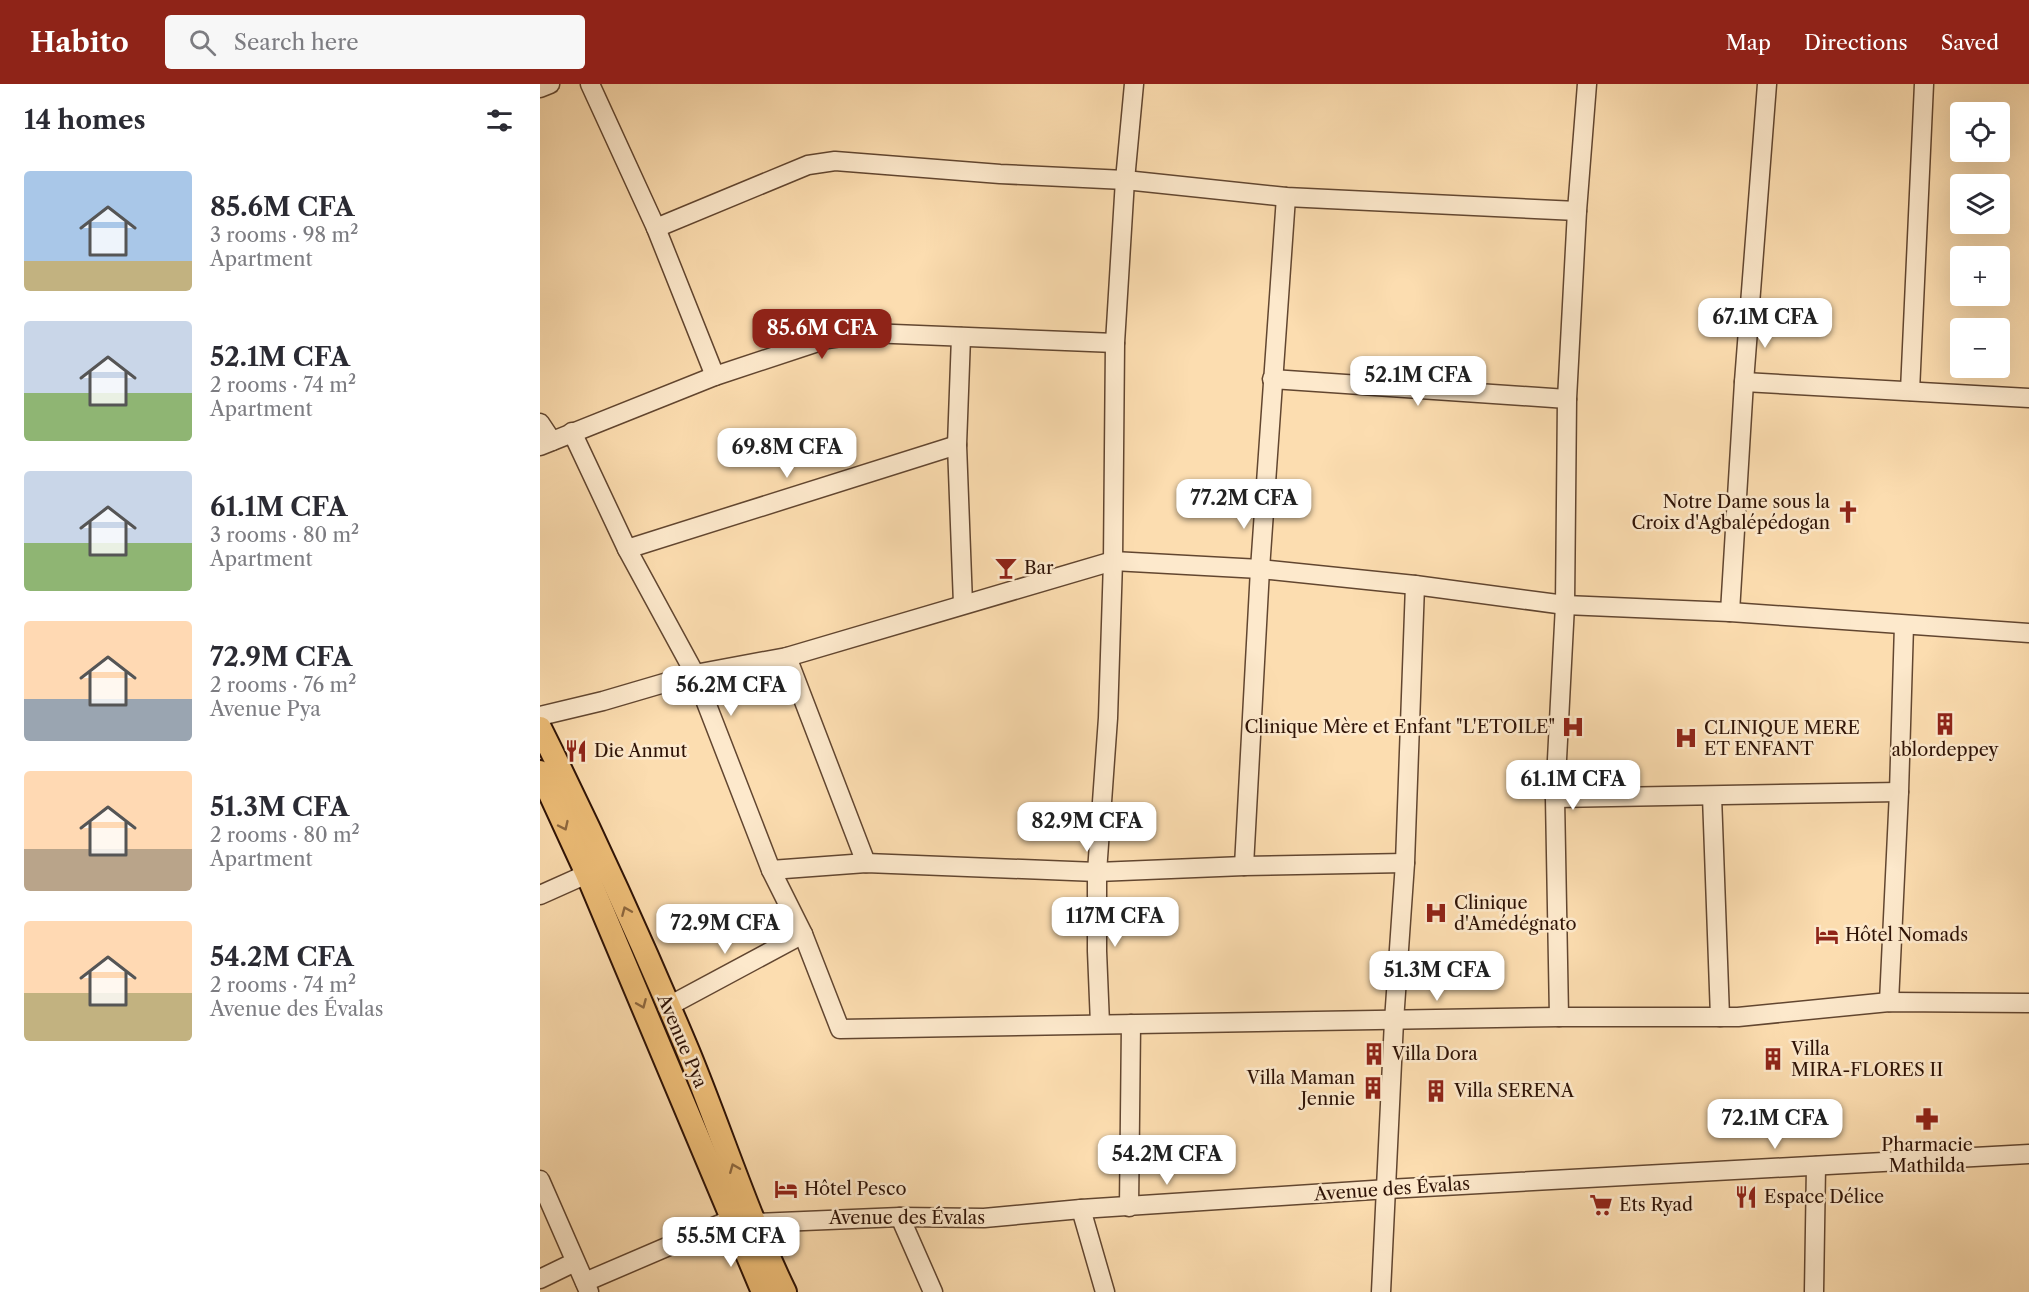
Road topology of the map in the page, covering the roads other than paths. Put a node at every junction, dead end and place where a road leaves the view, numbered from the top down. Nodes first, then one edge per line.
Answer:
1 (550, 84) edge
2 (590, 84) edge
3 (1134, 84) edge
4 (1587, 84) edge
5 (1767, 84) edge
6 (1924, 84) edge
7 (540, 88) edge
8 (1125, 180) junction
9 (1286, 196) junction
10 (1577, 211) junction
11 (656, 228) junction
12 (961, 337) junction
13 (1114, 343) junction
14 (715, 376) junction
15 (1272, 379) junction
16 (1744, 382) junction
17 (1910, 391) junction
18 (2029, 398) edge
19 (1567, 399) junction
20 (540, 423) edge
21 (572, 432) junction
22 (546, 443) edge
23 (957, 445) junction
24 (627, 549) junction
25 (1113, 561) junction
26 (1260, 569) junction
27 (1414, 585) junction
28 (963, 604) junction
29 (1565, 605) junction
30 (1730, 612) junction
31 (1904, 625) junction
32 (2029, 633) edge
33 (787, 657) junction
34 (695, 674) junction
35 (540, 716) edge
36 (540, 728) edge
37 (540, 772) edge
38 (1899, 792) junction
39 (1712, 796) junction
40 (1555, 798) junction
41 (866, 863) junction
42 (1405, 863) junction
43 (1244, 866) junction
44 (771, 870) junction
45 (1097, 872) junction
46 (587, 874) junction
47 (540, 895) edge
48 (803, 934) junction
49 (1888, 1002) junction
50 (2029, 1003) edge
51 (667, 1007) junction
52 (1558, 1017) junction
53 (1720, 1017) junction
54 (1394, 1021) junction
55 (1100, 1024) junction
56 (1131, 1024) junction
57 (2029, 1154) edge
58 (1816, 1166) junction
59 (540, 1180) edge
60 (1388, 1189) junction
61 (1129, 1207) junction
62 (1081, 1209) junction
63 (900, 1217) junction
64 (741, 1223) junction
65 (575, 1262) junction
66 (540, 1279) edge
67 (587, 1287) edge
68 (763, 1292) edge
69 (785, 1292) edge
70 (933, 1292) edge
71 (1105, 1292) edge
72 (1381, 1292) edge
73 (1814, 1292) edge

1 - 7 street
2 - 11 street
3 - 8 street
4 - 10 street
5 - 16 street
6 - 17 street
8 - 9 street
8 - 11 street
8 - 13 street
9 - 10 street
9 - 15 street
10 - 19 street
11 - 14 street
12 - 13 street
12 - 14 street
12 - 23 street
13 - 25 street
14 - 21 street
15 - 19 street
15 - 26 street
16 - 17 street
16 - 30 street
17 - 18 street
19 - 29 street
20 - 22 street
21 - 22 street
21 - 24 street
23 - 24 street
23 - 28 street
24 - 34 street
25 - 26 street
25 - 28 street
25 - 45 street
26 - 27 street
26 - 43 street
27 - 29 street
27 - 42 street
28 - 33 street
29 - 30 street
29 - 40 street
30 - 31 street
31 - 32 street
31 - 38 street
33 - 34 street
33 - 41 street
34 - 35 street
34 - 44 street
51 -> 36 main road, Avenue Pya
37 -> 46 main road, Avenue Pya
38 - 39 street
38 - 49 street
39 - 40 street
39 - 53 street
40 - 52 street
41 - 44 street
41 - 45 street
42 - 43 street
42 - 54 street
43 - 45 street
44 - 48 street
45 - 55 street
46 - 47 street
46 -> 64 main road, Avenue Pya
48 - 51 street
48 - 55 street
49 - 50 street
49 - 53 street
64 -> 51 main road, Avenue Pya
52 - 53 street
52 - 54 street
54 - 56 street
54 - 60 street
55 - 56 street
56 - 61 street
57 - 58 street, Avenue des Évalas
58 - 60 street, Avenue des Évalas
58 - 73 street
59 - 65 street
60 - 61 street, Avenue des Évalas
60 - 72 street
61 - 62 street, Avenue des Évalas
62 - 63 street, Avenue des Évalas
62 - 71 street
63 - 64 street, Avenue des Évalas
63 - 70 street
64 - 67 street
64 - 68 main road, Avenue Pya
64 - 69 main road, Avenue Pya
65 - 66 street
65 - 67 street

